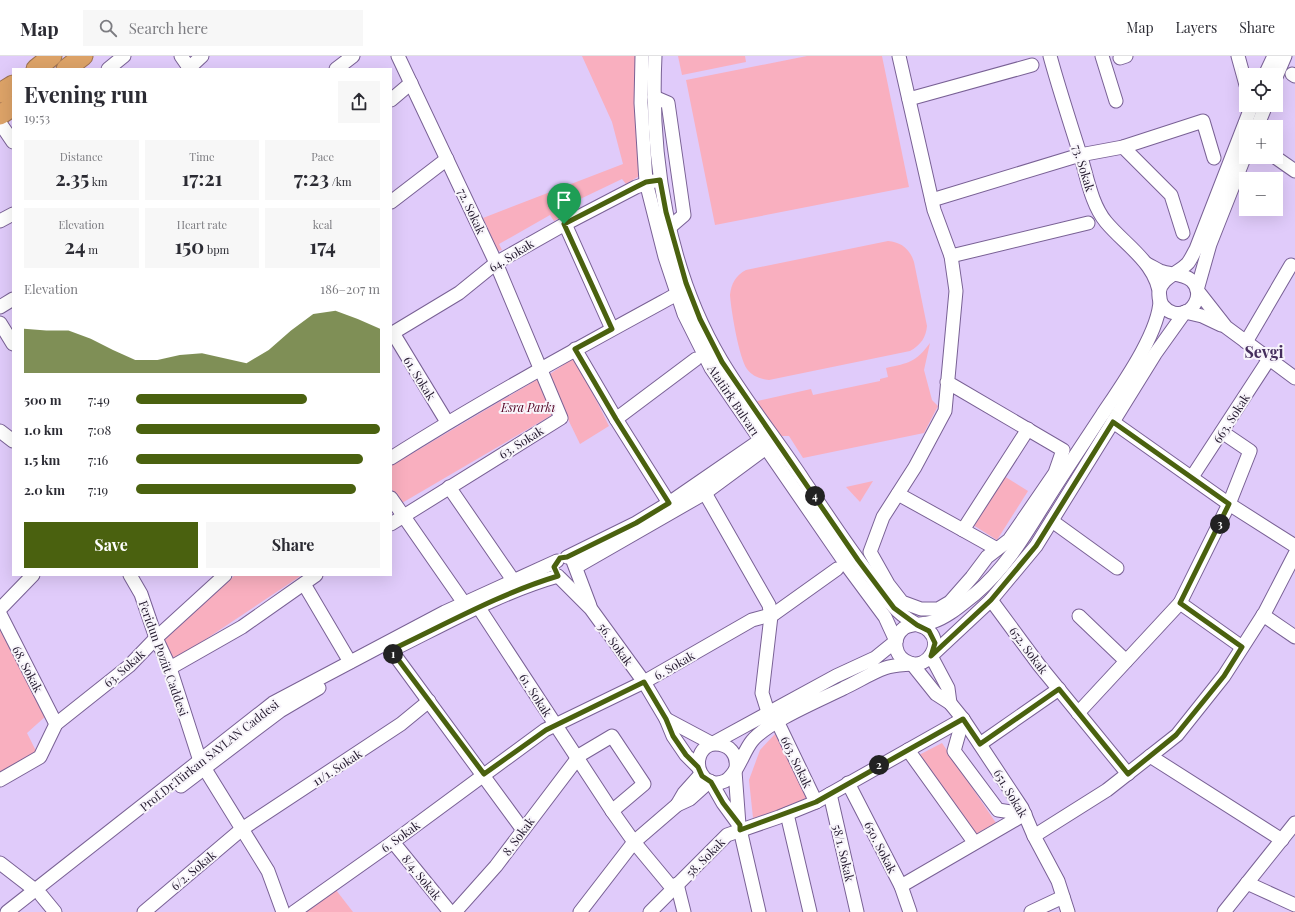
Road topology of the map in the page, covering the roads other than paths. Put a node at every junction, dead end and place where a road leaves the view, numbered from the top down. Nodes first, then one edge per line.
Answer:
1 (33, 56) edge
2 (52, 56) edge
3 (124, 56) edge
4 (181, 56) edge
5 (202, 56) edge
6 (353, 56) edge
7 (398, 56) edge
8 (642, 56) edge
9 (655, 56) edge
10 (899, 56) edge
11 (1050, 56) edge
12 (1102, 56) edge
13 (1238, 56) edge
14 (1274, 56) edge
15 (1285, 56) edge
16 (1032, 65) dead end
17 (35, 68) edge
18 (36, 68) edge
19 (109, 68) edge
20 (188, 68) edge
21 (190, 68) edge
22 (337, 68) edge
23 (1241, 68) edge
24 (1269, 68) edge
25 (1280, 68) edge
26 (411, 83) junction
27 (12, 86) edge
28 (0, 93) edge
29 (654, 97) junction
30 (392, 99) edge
31 (909, 99) junction
32 (1116, 101) dead end
33 (12, 107) edge
34 (1249, 112) edge
35 (0, 115) edge
36 (0, 123) edge
37 (12, 141) edge
38 (1123, 147) junction
39 (1077, 156) junction
40 (1214, 158) dead end
41 (448, 159) junction
42 (1283, 163) edge
43 (1242, 164) edge
44 (1295, 171) edge
45 (660, 180) junction
46 (646, 182) junction
47 (932, 200) junction
48 (392, 201) edge
49 (12, 215) edge
50 (0, 221) edge
51 (1088, 223) dead end
52 (564, 224) junction
53 (670, 227) junction
54 (1183, 233) dead end
55 (951, 256) junction
56 (496, 263) junction
57 (1294, 263) edge
58 (1147, 264) junction
59 (1174, 275) junction
60 (1197, 290) junction
61 (677, 294) junction
62 (1160, 299) junction
63 (12, 300) edge
64 (0, 307) edge
65 (1185, 312) junction
66 (0, 323) edge
67 (1226, 327) junction
68 (612, 329) junction
69 (392, 334) edge
70 (12, 342) edge
71 (1246, 342) junction
72 (575, 349) junction
73 (696, 359) dead end
74 (1269, 359) junction
75 (539, 368) junction
76 (1295, 378) edge
77 (947, 382) junction
78 (616, 419) junction
79 (447, 422) junction
80 (1113, 422) junction
81 (1028, 429) junction
82 (0, 431) edge
83 (1222, 432) junction
84 (12, 440) edge
85 (769, 440) junction
86 (1069, 453) junction
87 (392, 457) edge
88 (1192, 477) junction
89 (449, 487) junction
90 (705, 493) junction
91 (898, 494) junction
92 (392, 499) edge
93 (669, 503) junction
94 (1229, 504) junction
95 (403, 515) junction
96 (1052, 520) junction
97 (392, 523) edge
98 (962, 530) junction
99 (1295, 546) edge
100 (997, 549) junction
101 (1295, 554) edge
102 (562, 559) junction
103 (1117, 568) dead end
104 (576, 569) junction
105 (837, 569) dead end
106 (32, 576) edge
107 (131, 576) edge
108 (224, 576) edge
109 (315, 576) edge
110 (559, 577) junction
111 (513, 580) junction
112 (304, 584) junction
113 (991, 600) junction
114 (464, 603) junction
115 (1180, 603) junction
116 (479, 608) junction
117 (591, 609) junction
118 (0, 610) edge
119 (0, 614) edge
120 (1263, 615) junction
121 (771, 616) junction
122 (1079, 616) dead end
123 (917, 625) junction
124 (1295, 637) edge
125 (156, 638) junction
126 (896, 641) junction
127 (1242, 647) junction
128 (391, 650) junction
129 (931, 656) junction
130 (1126, 661) junction
131 (350, 662) junction
132 (912, 664) junction
133 (170, 668) junction
134 (644, 682) junction
135 (1059, 689) junction
136 (429, 701) junction
137 (950, 703) junction
138 (1078, 713) junction
139 (773, 717) junction
140 (666, 719) junction
141 (963, 719) junction
142 (56, 724) junction
143 (555, 726) junction
144 (714, 744) junction
145 (980, 744) junction
146 (908, 750) junction
147 (1150, 756) junction
148 (578, 758) junction
149 (202, 765) junction
150 (735, 770) junction
151 (484, 774) junction
152 (1128, 774) junction
153 (705, 776) junction
154 (0, 780) edge
155 (848, 784) junction
156 (830, 794) junction
157 (816, 802) junction
158 (612, 811) junction
159 (787, 814) junction
160 (1025, 814) junction
161 (1295, 823) edge
162 (740, 828) junction
163 (242, 829) junction
164 (523, 830) junction
165 (1034, 836) junction
166 (1282, 840) junction
167 (394, 842) junction
168 (634, 842) junction
169 (974, 842) junction
170 (0, 863) edge
171 (1247, 883) junction
172 (675, 886) junction
173 (901, 886) junction
174 (38, 893) junction
175 (1063, 897) junction
176 (1295, 905) edge
177 (7, 912) edge
178 (20, 912) edge
179 (55, 912) edge
180 (144, 912) edge
181 (283, 912) edge
182 (294, 912) edge
183 (450, 912) edge
184 (455, 912) edge
185 (580, 912) edge
186 (650, 912) edge
187 (684, 912) edge
188 (759, 912) edge
189 (810, 912) edge
190 (857, 912) edge
191 (910, 912) edge
192 (1031, 912) edge
193 (1068, 912) edge
194 (1224, 912) edge

1 - 17 street
2 - 18 highway
3 - 19 street
4 - 20 street
5 - 21 street
6 - 22 street
7 - 26 street, 72. Sokak
8 - 46 street, Atatürk Bulvarı
9 - 29 street, Atatürk Bulvarı
10 - 31 street
11 - 39 street, 73. Sokak
12 - 32 street
13 - 23 street
14 - 24 street
15 - 25 street
16 - 31 street
26 - 30 street
26 - 41 street, 72. Sokak
27 - 28 highway
29 - 45 street, Atatürk Bulvarı
29 - 53 street
31 - 47 street
33 - 35 highway
34 - 59 street
36 - 37 street
38 - 39 street
38 - 40 street
38 - 54 street
39 - 47 street
39 - 58 street, 73. Sokak
41 - 48 street
41 - 56 street, 72. Sokak
42 - 44 street
43 - 60 street
45 - 46 street, 64. Sokak
45 - 53 street, Atatürk Bulvarı
46 - 52 street, 64. Sokak
46 - 61 street, Atatürk Bulvarı
47 - 55 street
49 - 50 street
51 - 55 street
52 - 56 street, 64. Sokak
52 - 68 street
53 - 85 street, Atatürk Bulvarı
55 - 77 street
56 - 69 street, 64. Sokak
56 - 75 street, 72. Sokak
57 - 71 street
58 - 59 street
58 - 62 street
59 - 60 street
59 - 62 street
60 - 65 street
60 - 67 street
61 - 68 street
61 - 85 street, Atatürk Bulvarı
62 - 65 street
62 - 86 street
63 - 64 street
65 - 67 street
65 - 80 street
66 - 70 street
67 - 71 street
68 - 72 street
69 - 79 street, 61. Sokak
71 - 74 street
72 - 75 street
72 - 78 street
73 - 78 street
74 - 76 street
74 - 83 street, 663. Sokak
75 - 79 street
75 - 89 street, 63. Sokak
77 - 81 street
77 - 91 street
78 - 93 street
79 - 87 street
80 - 88 street
80 - 96 street
81 - 86 street
81 - 98 street
82 - 84 street
83 - 88 street, 663. Sokak
83 - 94 street
85 - 90 street
85 - 93 street, Prof.Dr.Türkan SAYLAN Caddesi
85 - 123 street, Atatürk Bulvarı
85 - 126 street, Atatürk Bulvarı
86 - 100 street
86 - 123 street
88 - 94 street
89 - 95 street, 63. Sokak
89 - 111 street
90 - 104 street
90 - 121 street
91 - 98 street
91 - 100 street
92 - 95 street
93 - 102 street, Prof.Dr.Türkan SAYLAN Caddesi
94 - 99 street
94 - 115 street
95 - 97 street, 63. Sokak
95 - 114 street
96 - 103 street
96 - 113 street
98 - 100 street
101 - 120 street
102 - 104 street
102 - 110 street
102 - 111 street, Prof.Dr.Türkan SAYLAN Caddesi
104 - 110 street
104 - 117 street
105 - 121 street, 6. Sokak
106 - 118 street
107 - 125 street, Feridun Pozüt Caddesi
108 - 125 street, 63. Sokak
109 - 112 street
110 - 116 street, Prof.Dr.Türkan SAYLAN Caddesi
110 - 117 street
111 - 114 street, Prof.Dr.Türkan SAYLAN Caddesi
112 - 131 street
112 - 133 street
113 - 129 street
113 - 135 street, 652. Sokak
114 - 131 street, Prof.Dr.Türkan SAYLAN Caddesi
115 - 127 street
115 - 130 street
116 - 128 street, Prof.Dr.Türkan SAYLAN Caddesi
116 - 143 street, 61. Sokak
117 - 134 street, 56. Sokak
119 - 142 street, 68. Sokak
120 - 124 street
120 - 127 street
121 - 134 street, 6. Sokak
121 - 139 street, 663. Sokak
122 - 130 street
123 - 126 street
123 - 129 street, Atatürk Bulvarı
125 - 133 street, Feridun Pozüt Caddesi
125 - 142 street, 63. Sokak
126 - 132 street, Atatürk Bulvarı
126 - 139 street
127 - 147 street
128 - 136 street
128 - 149 street, Prof.Dr.Türkan SAYLAN Caddesi
129 - 132 street
129 - 137 street
130 - 138 street
131 - 149 street, Prof.Dr.Türkan SAYLAN Caddesi
132 - 137 street, Atatürk Bulvarı
132 - 139 street
133 - 149 street, Feridun Pozüt Caddesi
134 - 140 street, 56. Sokak
134 - 143 street, 6. Sokak
135 - 138 street, 652. Sokak
135 - 145 street
136 - 151 street
136 - 163 street, 11/1. Sokak
137 - 141 street, 651. Sokak
138 - 152 street, 652. Sokak
139 - 144 street
139 - 150 street
139 - 157 street, 663. Sokak
140 - 144 street
140 - 153 street, 56. Sokak
141 - 145 street, 651. Sokak
141 - 146 street, 663. Sokak
141 - 160 street
142 - 154 street
143 - 148 street, 61. Sokak
143 - 151 street, 6. Sokak
144 - 150 street
144 - 153 street
145 - 160 street, 651. Sokak
146 - 155 street, 663. Sokak
146 - 169 street
147 - 152 street
147 - 166 street
148 - 158 street, 61. Sokak
148 - 158 street, 8. Sokak
148 - 164 street, 8. Sokak
149 - 163 street, Feridun Pozüt Caddesi
149 - 174 street, Prof.Dr.Türkan SAYLAN Caddesi
150 - 153 street
150 - 162 street, 56. Sokak
151 - 164 street
151 - 167 street, 6. Sokak
152 - 165 street
153 - 162 street, 56. Sokak
153 - 168 street
155 - 156 street, 663. Sokak
155 - 173 street, 650. Sokak
156 - 157 street, 663. Sokak
156 - 190 street, 58/1. Sokak
157 - 159 street, 58. Sokak
158 - 168 street, 61. Sokak
159 - 162 street, 58. Sokak
159 - 189 street
160 - 165 street, 651. Sokak
160 - 169 street
161 - 166 street
162 - 172 street, 58. Sokak
162 - 188 street, 56. Sokak
163 - 180 street, 6/2. Sokak
163 - 181 street, Feridun Pozüt Caddesi
164 - 184 street, 8. Sokak
165 - 175 street, 651. Sokak
166 - 171 street
167 - 182 street, 6. Sokak
167 - 183 street, 8/4. Sokak
168 - 172 street, 61. Sokak
168 - 185 street
169 - 173 street
170 - 174 street
171 - 176 street
171 - 194 street
172 - 186 street, 58. Sokak
172 - 187 street
173 - 191 street, 650. Sokak
174 - 177 street, Prof.Dr.Türkan SAYLAN Caddesi
174 - 178 street, Prof.Dr.Türkan SAYLAN Caddesi
174 - 179 street
175 - 192 street
175 - 193 street, 651. Sokak

